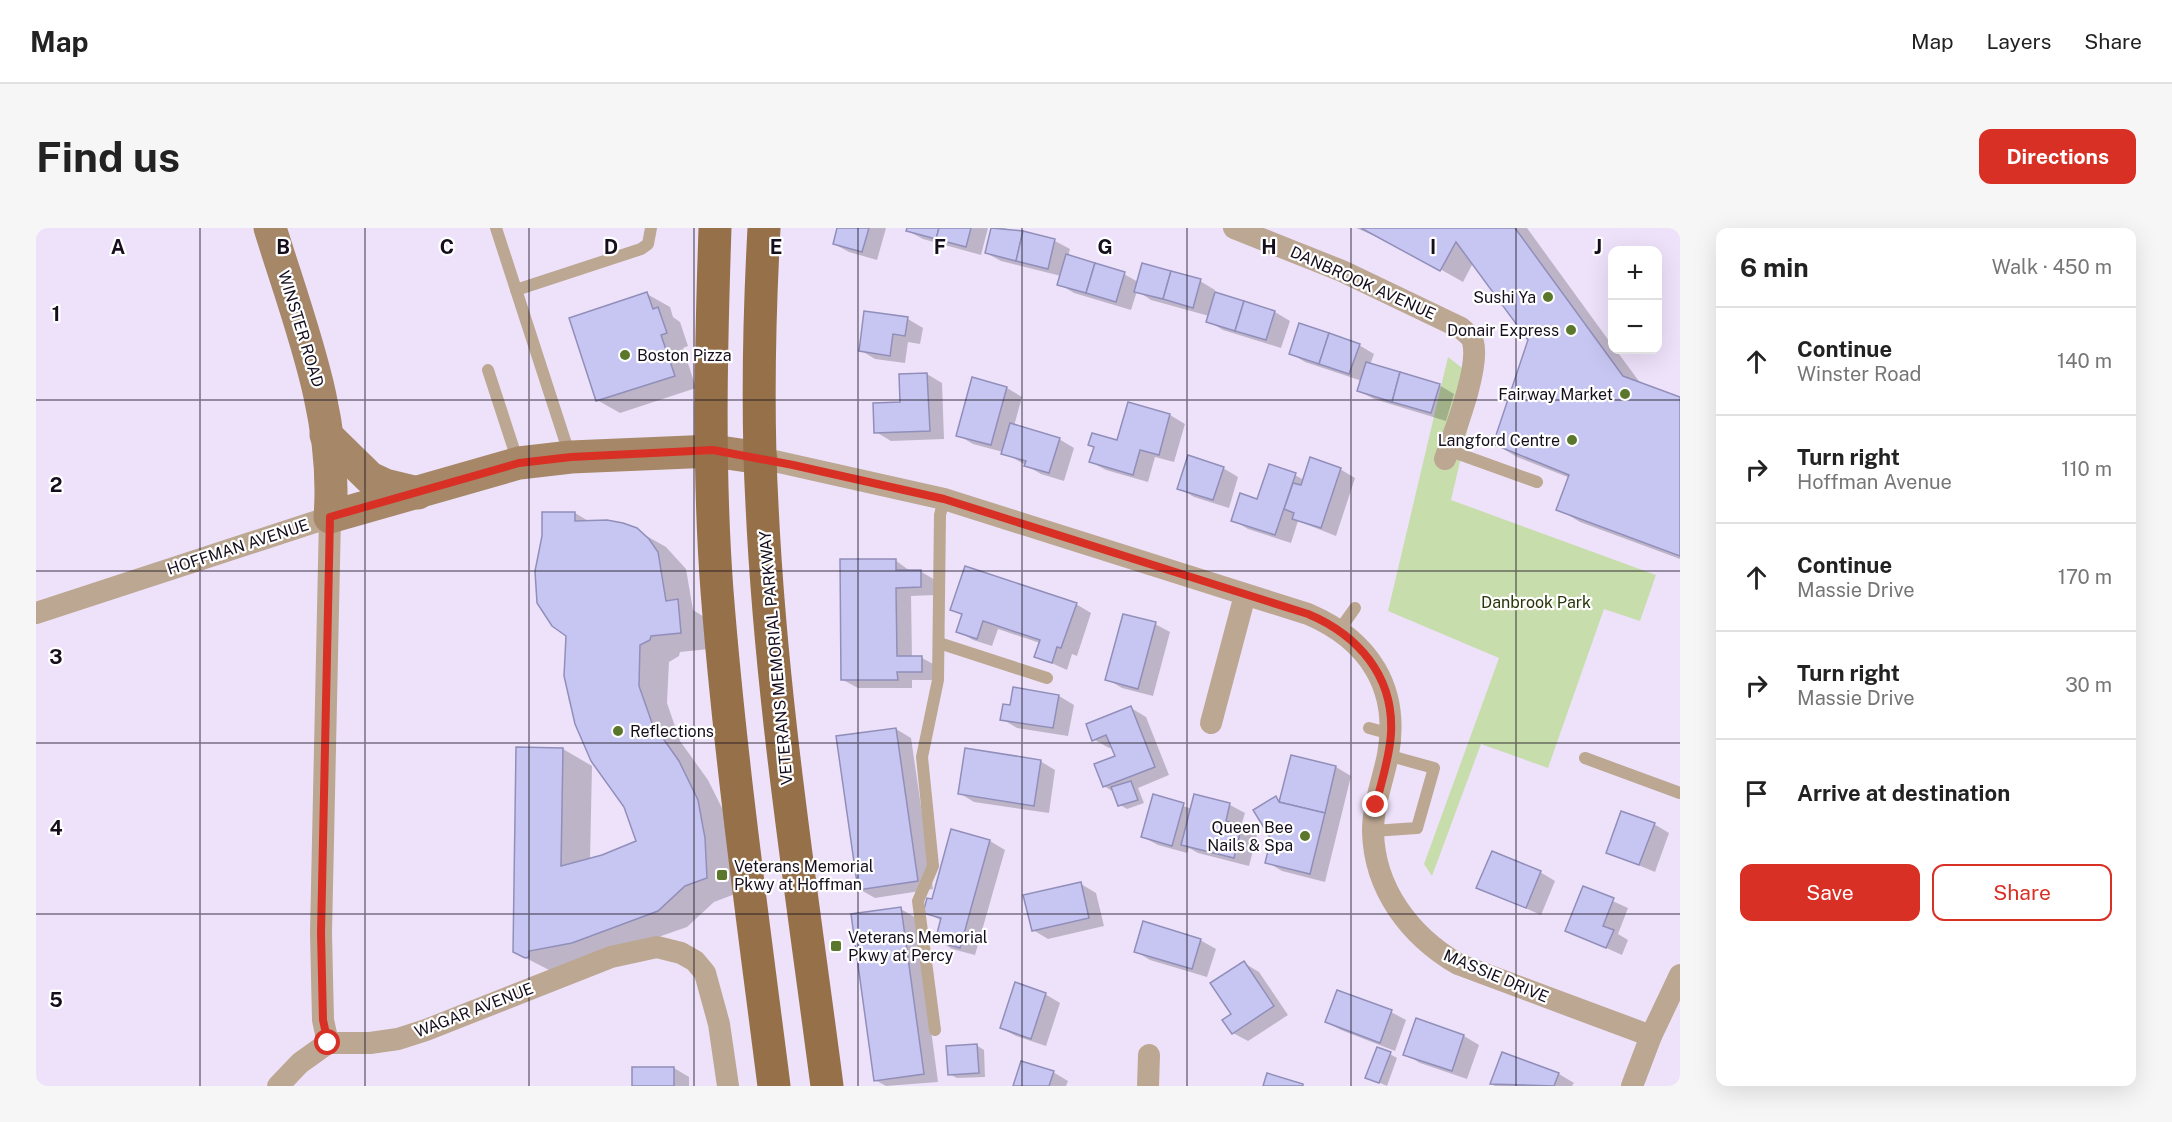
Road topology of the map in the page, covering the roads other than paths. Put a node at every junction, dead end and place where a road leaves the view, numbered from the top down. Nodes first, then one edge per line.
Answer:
1 (270, 228) edge
2 (496, 228) edge
3 (651, 228) edge
4 (716, 228) edge
5 (764, 228) edge
6 (1234, 228) edge
7 (516, 290) junction
8 (488, 370) dead end
9 (326, 435) junction
10 (713, 450) junction
11 (1447, 455) joint
12 (571, 457) junction
13 (761, 458) junction
14 (519, 463) junction
15 (1537, 482) dead end
16 (418, 493) junction
17 (944, 499) junction
18 (330, 517) junction
19 (1245, 595) junction
20 (1355, 608) dead end
21 (36, 613) edge
22 (1327, 629) junction
23 (939, 643) junction
24 (1047, 678) dead end
25 (1210, 723) dead end
26 (1369, 728) dead end
27 (1389, 745) junction
28 (1585, 758) dead end
29 (1680, 793) edge
30 (1373, 831) junction
31 (1680, 975) edge
32 (935, 1030) dead end
33 (1651, 1036) junction
34 (328, 1043) junction
35 (1149, 1055) dead end
36 (278, 1086) edge
37 (728, 1086) edge
38 (774, 1086) edge
39 (827, 1086) edge
40 (1148, 1086) edge
41 (1632, 1086) edge

1 - 9 street, WINSTER ROAD
2 - 7 lane
3 - 7 lane
4 - 10 main road
5 - 13 main road, VETERANS MEMORIAL PARKWAY
6 - 11 street, DANBROOK AVENUE
7 - 12 lane
8 - 14 lane
9 - 16 street
9 - 18 street, WINSTER ROAD
10 - 12 street, HOFFMAN AVENUE
10 - 13 street, HOFFMAN AVENUE
10 - 38 main road
11 - 15 lane
12 - 14 street, HOFFMAN AVENUE
13 - 17 street, MASSIE DRIVE
13 - 39 main road, VETERANS MEMORIAL PARKWAY
14 - 16 street, HOFFMAN AVENUE
16 - 18 street, HOFFMAN AVENUE
17 - 19 street, MASSIE DRIVE
17 - 23 lane
18 - 21 street, HOFFMAN AVENUE
18 - 34 street, WINSTER ROAD
19 - 22 street, MASSIE DRIVE
19 - 25 street
20 - 22 lane
22 - 27 street, MASSIE DRIVE
23 - 24 lane
23 - 32 lane
26 - 27 lane
27 - 30 street, MASSIE DRIVE
27 - 30 lane
28 - 29 lane
30 - 33 street, MASSIE DRIVE
31 - 33 street
33 - 41 street
34 - 36 street
34 - 37 street, WAGAR AVENUE
35 - 40 street

